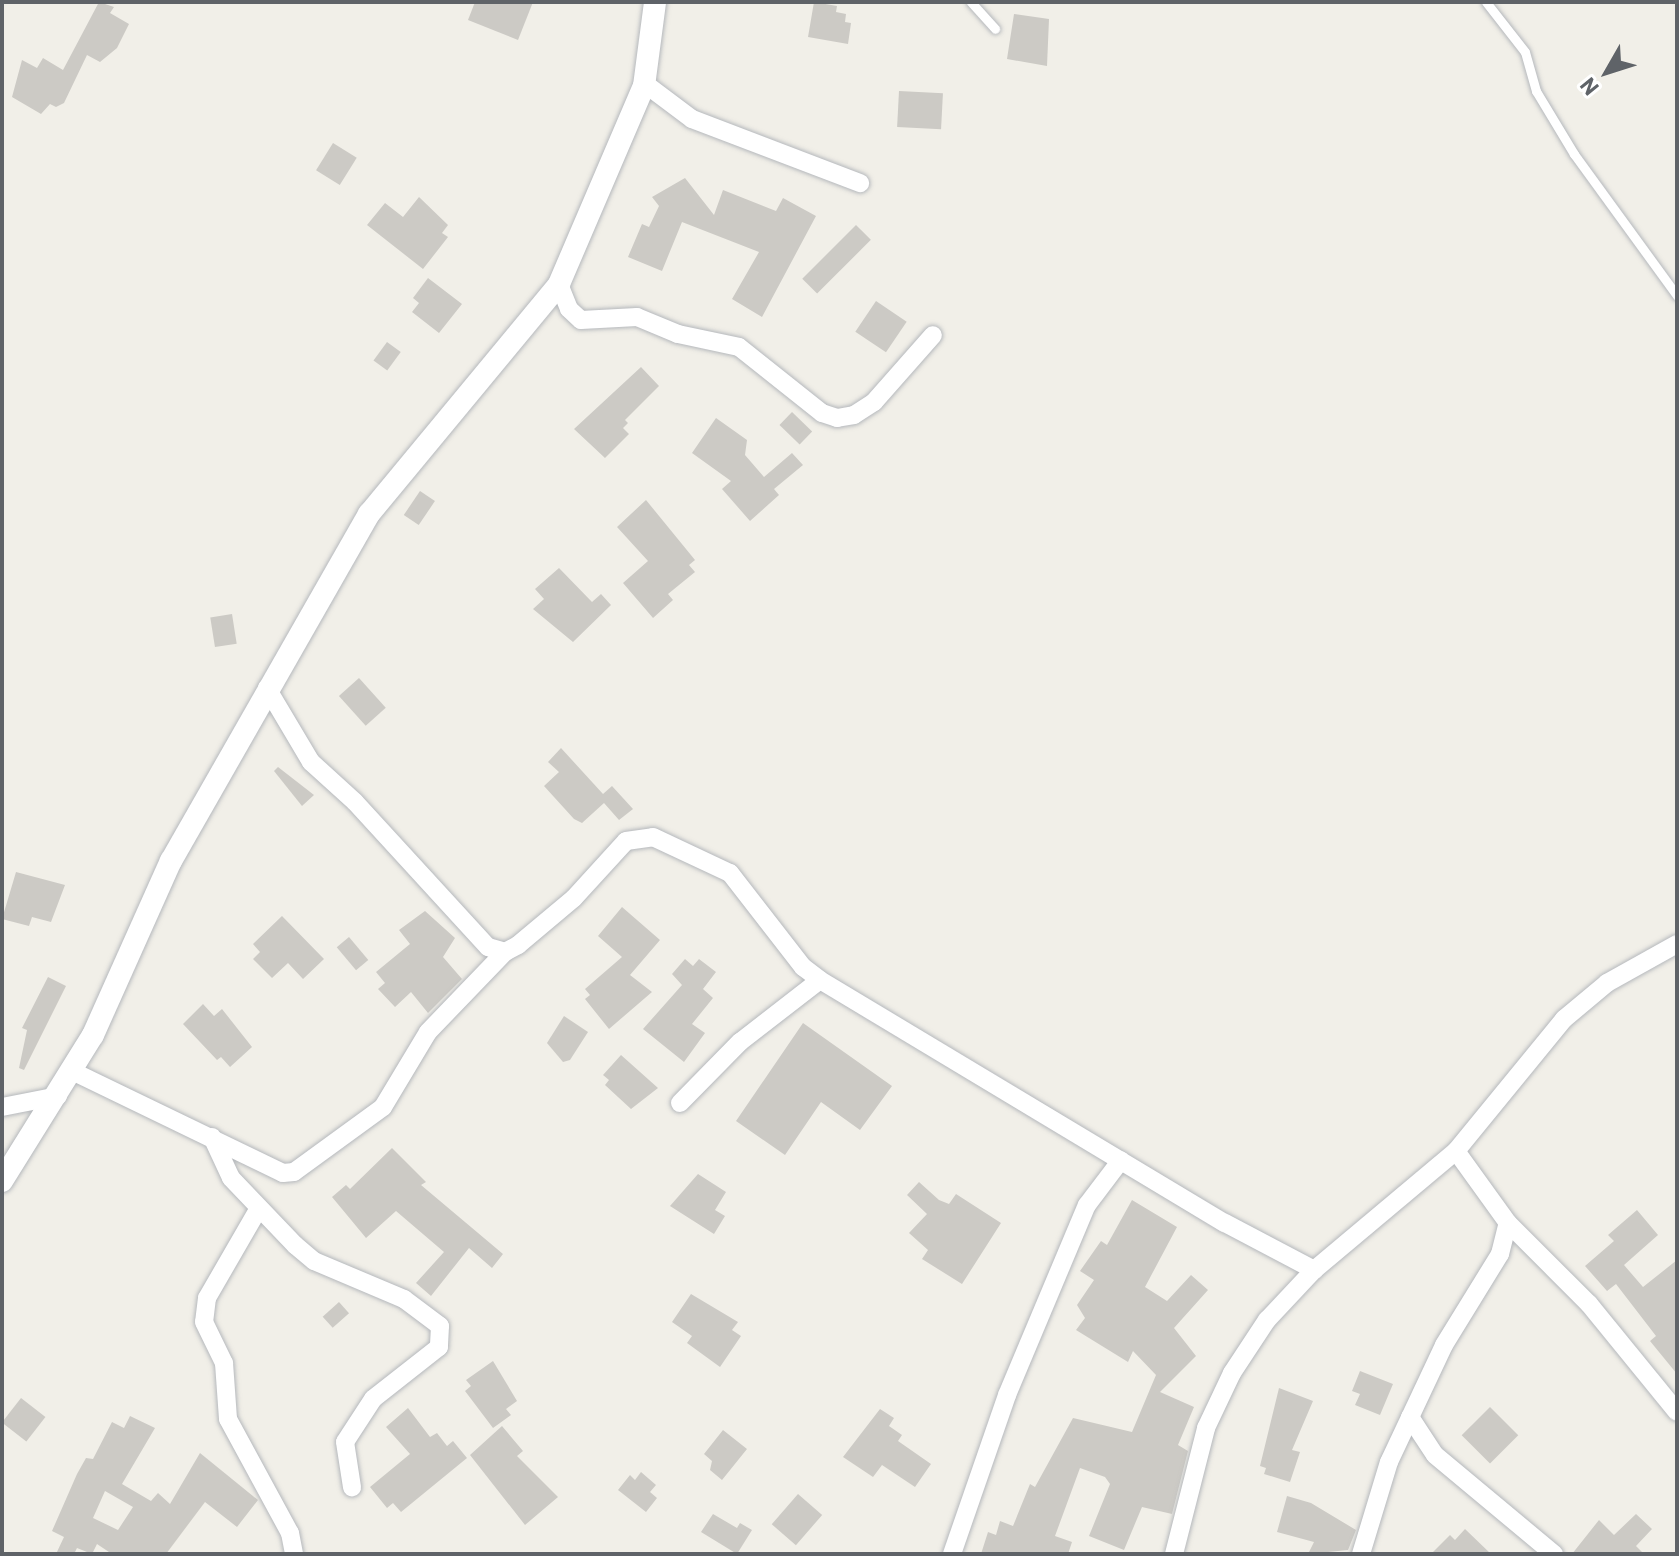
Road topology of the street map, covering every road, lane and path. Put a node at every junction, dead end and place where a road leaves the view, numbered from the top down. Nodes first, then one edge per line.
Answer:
1 (655, 2) edge
2 (971, 2) edge
3 (1486, 2) edge
4 (995, 29) dead end
5 (644, 83) junction
6 (860, 183) dead end
7 (559, 284) junction
8 (1677, 296) edge
9 (933, 335) dead end
10 (267, 688) junction
11 (1677, 944) edge
12 (505, 952) junction
13 (820, 980) junction
14 (72, 1071) junction
15 (58, 1096) junction
16 (680, 1103) dead end
17 (2, 1107) edge
18 (212, 1137) junction
19 (1456, 1151) junction
20 (1121, 1160) junction
21 (2, 1181) edge
22 (259, 1208) junction
23 (1508, 1223) junction
24 (1314, 1270) junction
25 (1677, 1412) edge
26 (1410, 1417) junction
27 (352, 1487) dead end
28 (294, 1554) edge
29 (952, 1554) edge
30 (1174, 1554) edge
31 (1361, 1554) edge
32 (1554, 1554) edge

1 - 5 street
2 - 4 lane
3 - 8 lane
5 - 6 street
5 - 7 street
7 - 9 street
7 - 10 street
10 - 12 street
10 - 14 street
11 - 19 street
12 - 13 street
12 - 18 street
13 - 16 street
13 - 20 street
14 - 15 street
14 - 18 street
15 - 17 street
15 - 21 street
18 - 22 street
19 - 23 street
19 - 24 street
20 - 24 street
20 - 29 street
22 - 27 street
22 - 28 street
23 - 25 street
23 - 26 street
24 - 30 street
26 - 31 street
26 - 32 street

